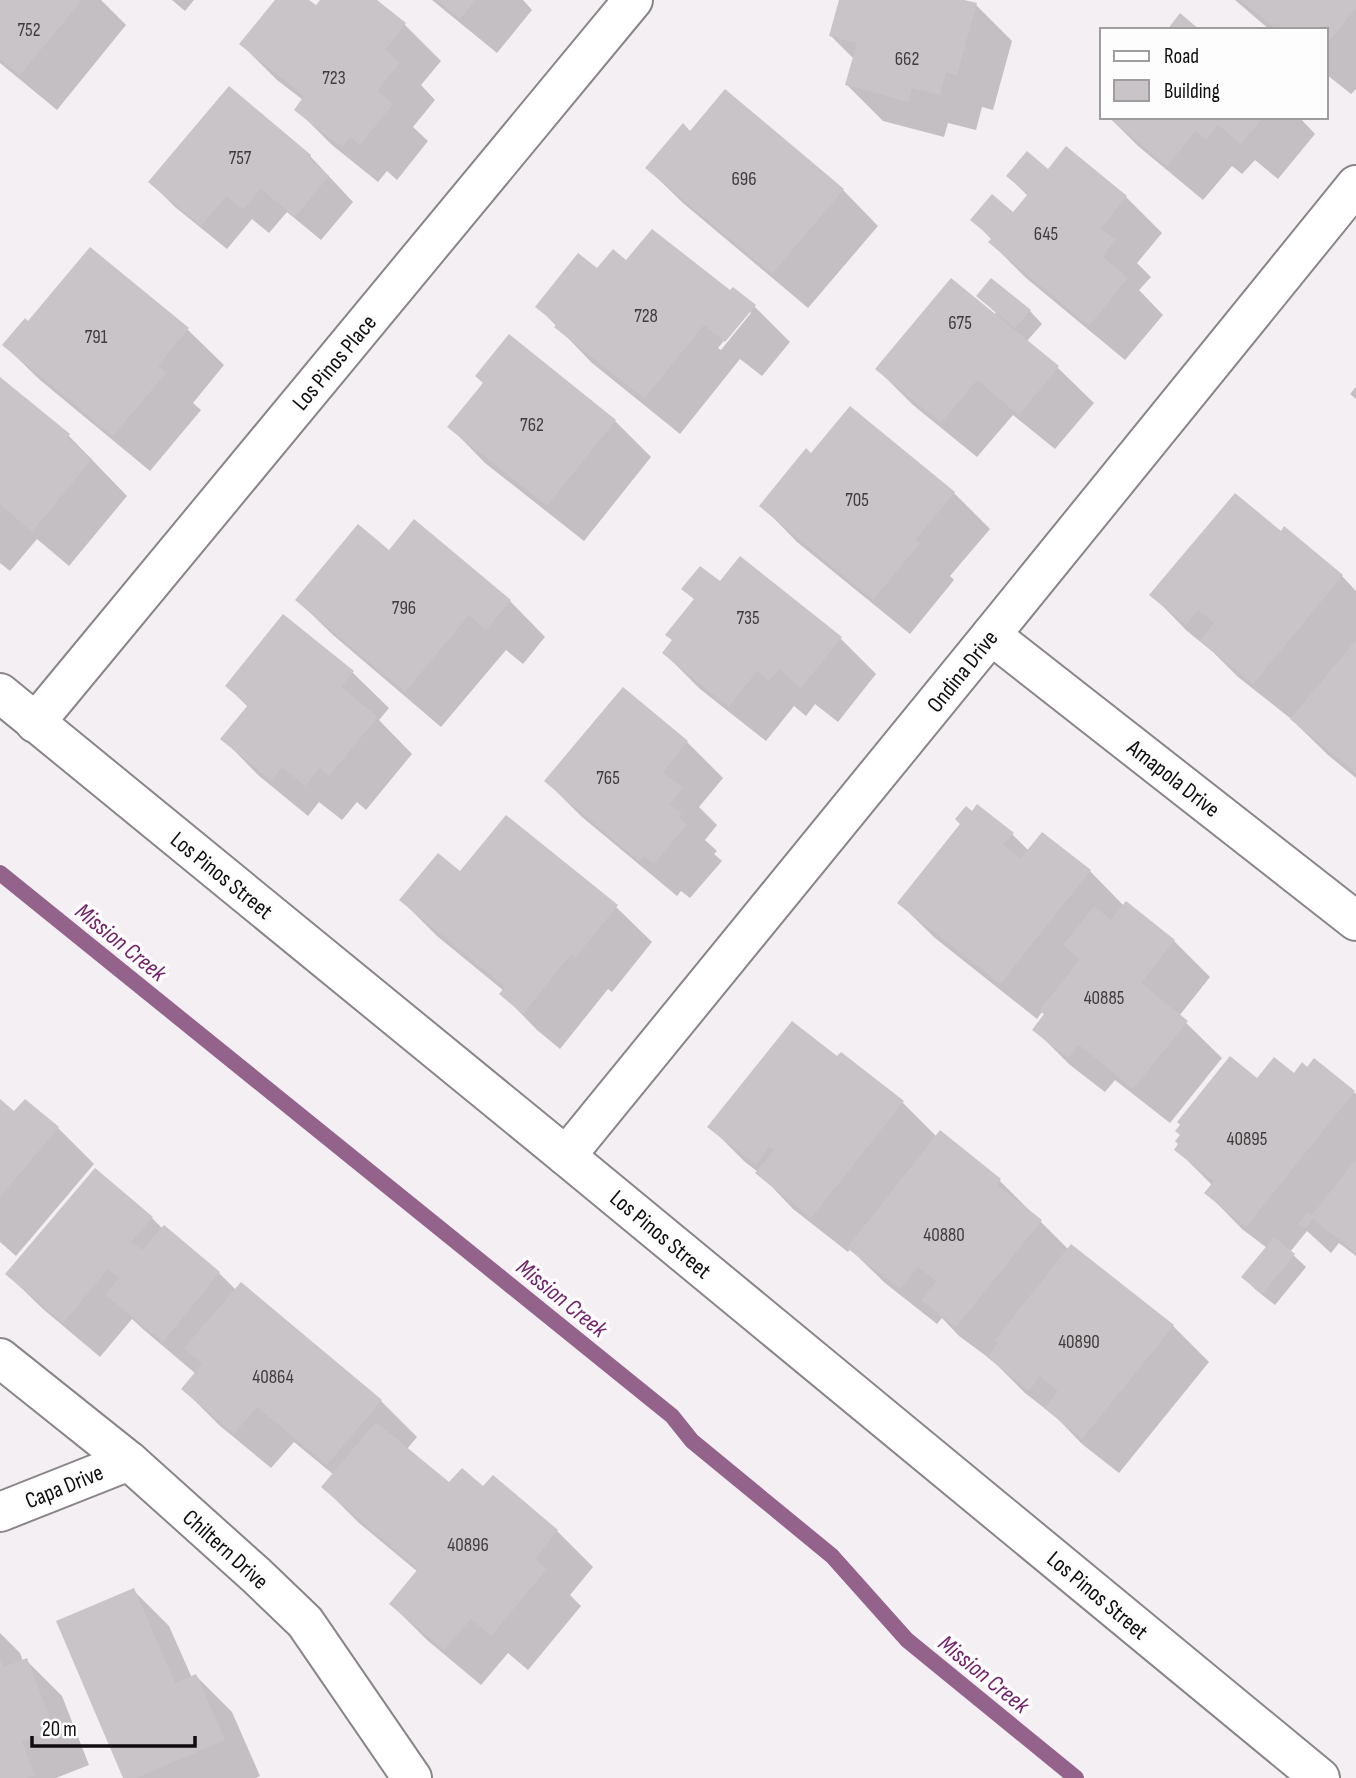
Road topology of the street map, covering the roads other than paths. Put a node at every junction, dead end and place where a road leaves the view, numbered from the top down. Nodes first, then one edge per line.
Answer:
1 (633, 0) edge
2 (1356, 185) edge
3 (991, 635) junction
4 (0, 693) edge
5 (35, 723) junction
6 (1356, 921) edge
7 (566, 1156) junction
8 (0, 1358) edge
9 (129, 1461) junction
10 (0, 1512) edge
11 (412, 1778) edge
12 (1320, 1778) edge

1 - 5 street, Los Pinos Place
2 - 3 street, Ondina Drive
3 - 6 street, Amapola Drive
3 - 7 street, Ondina Drive
4 - 5 street, Los Pinos Street
5 - 7 street, Los Pinos Street
7 - 12 street, Los Pinos Street
8 - 9 street, Chiltern Drive
9 - 10 street, Capa Drive
9 - 11 street, Chiltern Drive

